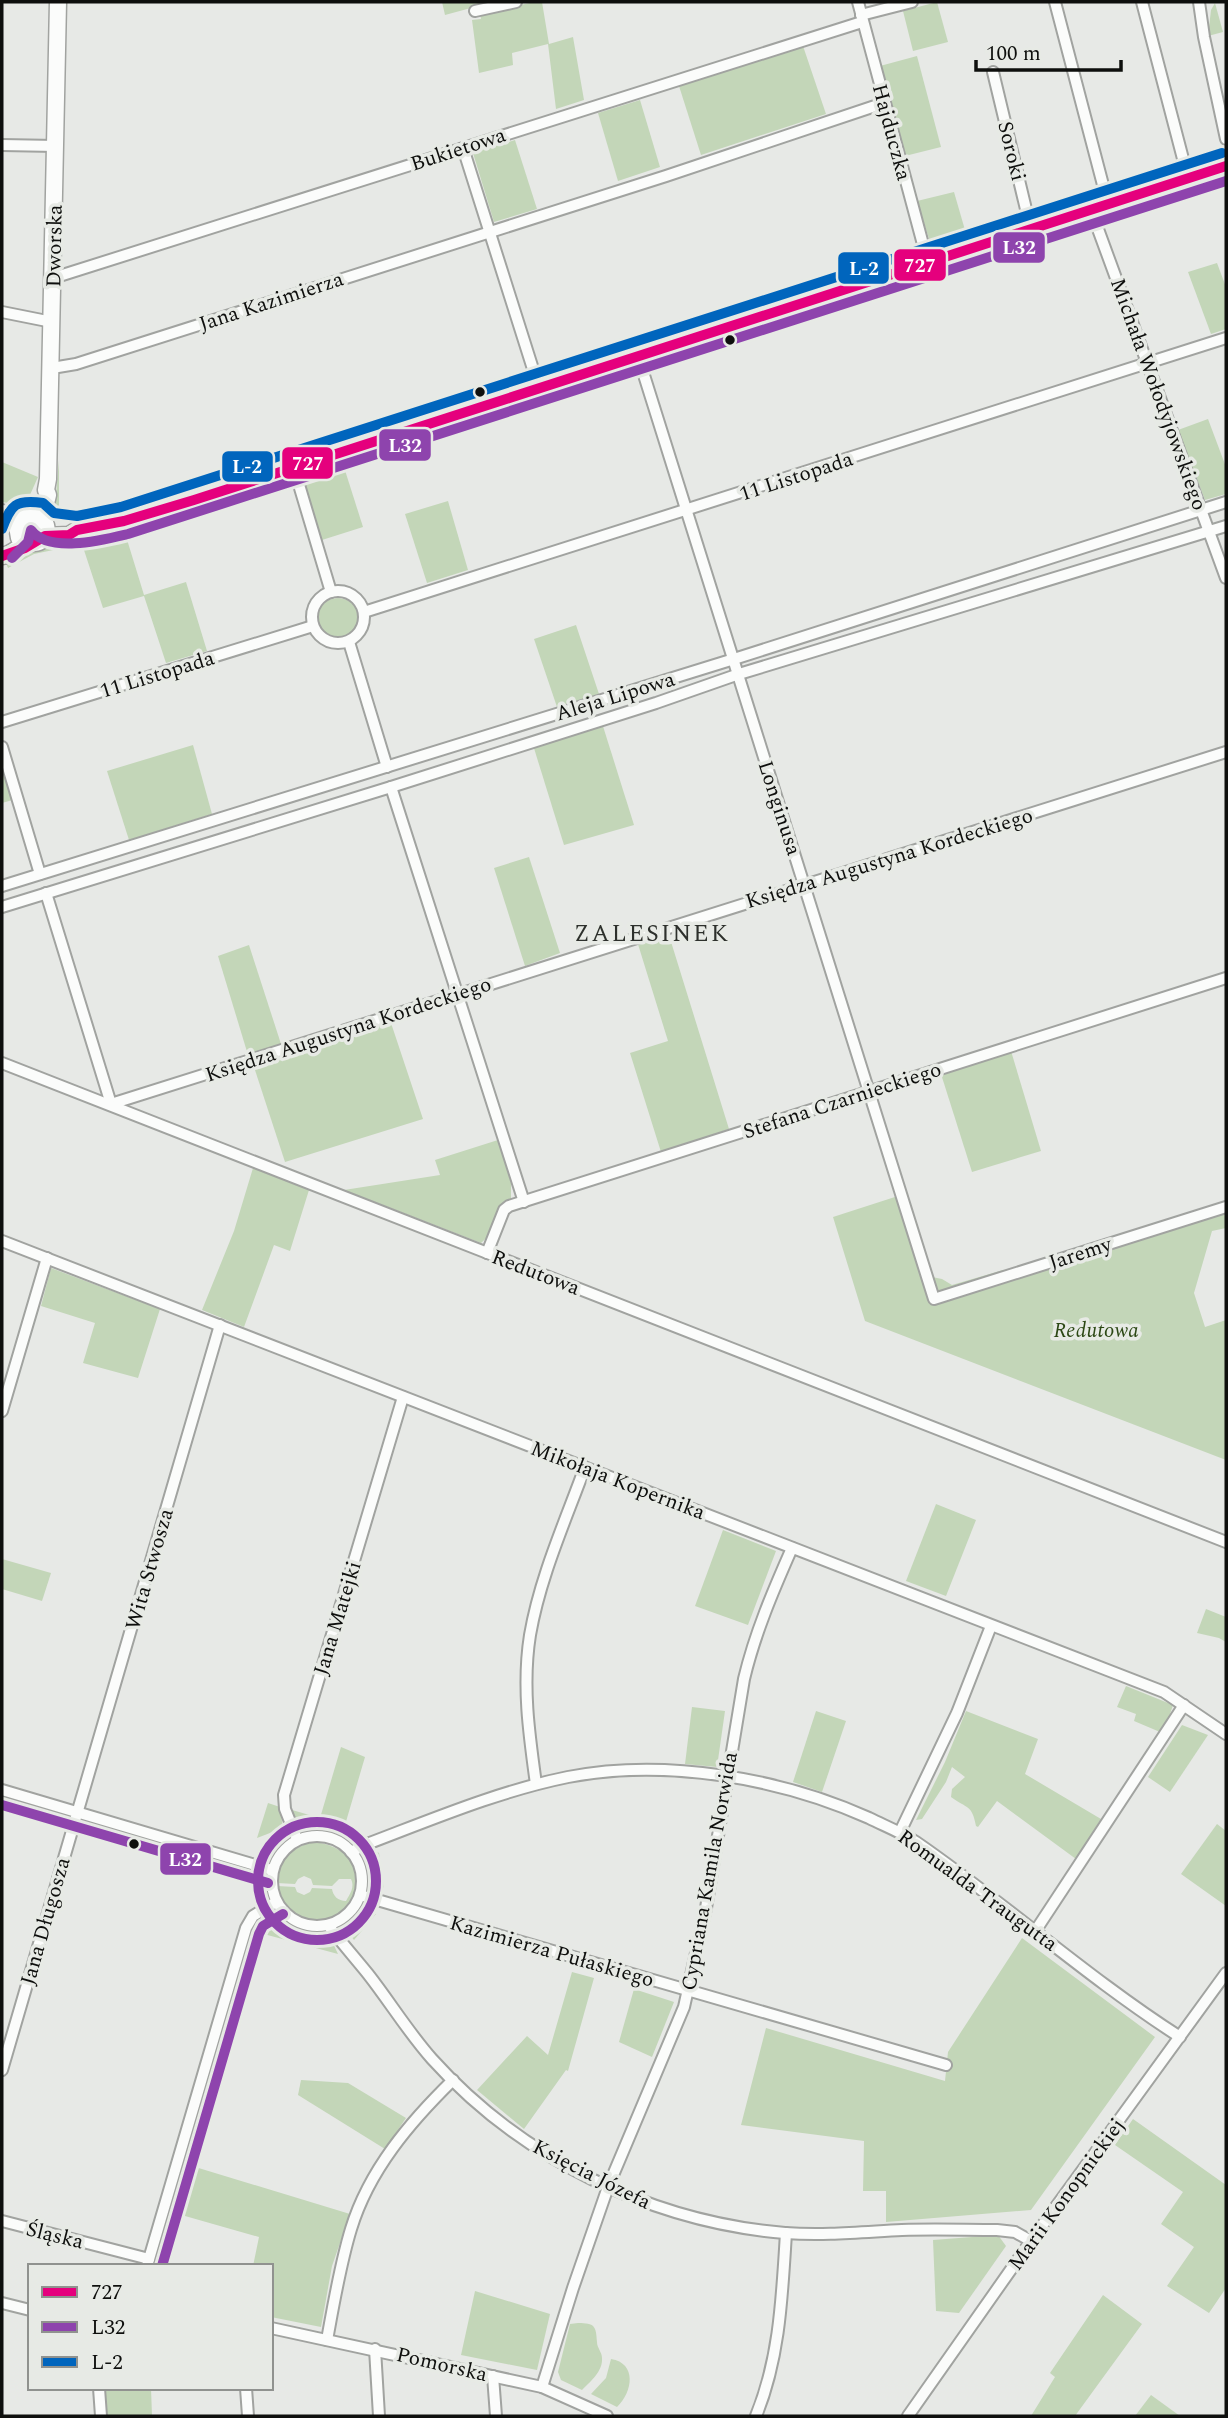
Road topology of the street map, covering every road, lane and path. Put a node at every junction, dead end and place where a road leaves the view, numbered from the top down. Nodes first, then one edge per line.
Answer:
1 (58, 2) edge
2 (516, 2) edge
3 (858, 2) edge
4 (912, 2) edge
5 (1055, 2) edge
6 (1142, 2) edge
7 (1199, 2) edge
8 (475, 10) dead end
9 (862, 18) junction
10 (993, 72) dead end
11 (884, 103) junction
12 (1226, 138) edge
13 (2, 145) edge
14 (55, 146) junction
15 (463, 148) junction
16 (1226, 166) edge
17 (1188, 178) junction
18 (1108, 204) junction
19 (1091, 210) junction
20 (1031, 230) junction
21 (489, 231) junction
22 (928, 263) junction
23 (53, 278) junction
24 (2, 312) edge
25 (52, 322) junction
26 (1226, 338) edge
27 (639, 356) junction
28 (1148, 365) junction
29 (51, 368) junction
30 (539, 388) junction
31 (293, 468) junction
32 (1226, 502) edge
33 (2, 510) edge
34 (687, 510) junction
35 (1202, 510) junction
36 (1226, 526) edge
37 (33, 528) junction
38 (1209, 531) junction
39 (2, 548) edge
40 (2, 556) edge
41 (1226, 578) edge
42 (331, 592) junction
43 (365, 612) junction
44 (313, 626) junction
45 (349, 642) junction
46 (734, 659) junction
47 (739, 674) junction
48 (2, 722) edge
49 (2, 747) edge
50 (1226, 752) edge
51 (387, 767) junction
52 (391, 787) junction
53 (40, 874) junction
54 (804, 884) junction
55 (2, 886) edge
56 (46, 893) junction
57 (2, 907) edge
58 (1226, 978) edge
59 (457, 994) junction
60 (2, 1063) edge
61 (869, 1092) junction
62 (111, 1104) junction
63 (523, 1202) junction
64 (1226, 1207) edge
65 (2, 1241) edge
66 (486, 1253) junction
67 (47, 1258) junction
68 (934, 1299) joint
69 (220, 1325) junction
70 (403, 1397) junction
71 (2, 1411) edge
72 (585, 1467) junction
73 (1226, 1542) edge
74 (792, 1548) junction
75 (991, 1626) junction
76 (1184, 1705) junction
77 (1226, 1734) edge
78 (727, 1777) junction
79 (536, 1784) junction
80 (2, 1790) edge
81 (79, 1813) junction
82 (900, 1832) junction
83 (297, 1839) junction
84 (351, 1852) junction
85 (272, 1870) junction
86 (360, 1895) junction
87 (276, 1902) junction
88 (328, 1925) junction
89 (1036, 1930) junction
90 (1226, 1973) edge
91 (687, 1991) junction
92 (1180, 2037) junction
93 (946, 2065) dead end
94 (2, 2070) edge
95 (453, 2080) junction
96 (608, 2187) junction
97 (2, 2221) edge
98 (786, 2233) junction
99 (1031, 2241) junction
100 (148, 2262) edge
101 (2, 2303) edge
102 (28, 2310) edge
103 (273, 2328) edge
104 (327, 2340) junction
105 (374, 2349) junction
106 (493, 2376) junction
107 (542, 2387) junction
108 (99, 2390) edge
109 (246, 2390) edge
110 (101, 2416) edge
111 (248, 2416) edge
112 (379, 2416) edge
113 (496, 2416) edge
114 (607, 2416) edge
115 (755, 2416) edge
116 (908, 2416) edge

1 - 14 street, Dworska
2 - 8 street
3 - 9 street, Hajduczka
4 - 9 street, Bukietowa
5 - 18 street
6 - 17 street
7 - 12 street
9 - 11 street, Hajduczka
9 - 15 street, Bukietowa
10 - 20 street, Soroki
11 - 21 street, Jana Kazimierza
11 - 22 street, Hajduczka
13 - 14 street
14 - 23 street, Dworska
15 - 21 street
15 - 23 street, Bukietowa
16 - 17 street
17 - 18 street
18 - 19 street
19 - 20 street
19 - 28 street, Michała Wołodyjowskiego
20 - 22 street
21 - 29 street, Jana Kazimierza
21 - 30 street
22 - 27 street
23 - 25 street, Dworska
24 - 25 street
25 - 29 street, Dworska
26 - 28 street, 11 Listopada
27 - 30 street
27 - 34 street, Longinusa
28 - 34 street, 11 Listopada
28 - 35 street, Michała Wołodyjowskiego
29 - 37 street, Dworska
30 - 31 street
31 - 37 street
31 - 42 street
32 - 35 street, Aleja Lipowa
33 - 37 street
34 - 43 street, 11 Listopada
34 - 46 street, Longinusa
35 - 38 street, Michała Wołodyjowskiego
35 - 46 street, Aleja Lipowa
36 - 38 street, Aleja Lipowa
37 - 39 street
37 - 40 street
38 - 41 street, Michała Wołodyjowskiego
38 - 47 street, Aleja Lipowa
42 - 43 street
42 - 44 street
43 - 45 street
44 - 45 street
44 - 48 street, 11 Listopada
45 - 51 street
46 - 47 street, Longinusa
46 - 51 street, Aleja Lipowa
47 - 52 street, Aleja Lipowa
47 - 54 street, Longinusa
49 - 53 street
50 - 54 street, Księdza Augustyna Kordeckiego
51 - 53 street, Aleja Lipowa
52 - 56 street, Aleja Lipowa
52 - 59 street
53 - 55 street, Aleja Lipowa
54 - 59 street, Księdza Augustyna Kordeckiego
54 - 61 street, Longinusa
56 - 57 street, Aleja Lipowa
56 - 62 street
58 - 61 street, Stefana Czarnieckiego
59 - 62 street, Księdza Augustyna Kordeckiego
59 - 63 street
60 - 62 street, Redutowa
61 - 63 street, Stefana Czarnieckiego
61 - 68 street, Longinusa
62 - 66 street, Redutowa
63 - 66 street, Stefana Czarnieckiego
64 - 68 street, Jaremy
65 - 67 street, Mikołaja Kopernika
66 - 73 street, Redutowa
67 - 69 street, Mikołaja Kopernika
67 - 71 street
69 - 70 street, Mikołaja Kopernika
69 - 81 street, Wita Stwosza
70 - 72 street, Mikołaja Kopernika
70 - 83 street, Jana Matejki
72 - 74 street, Mikołaja Kopernika
72 - 79 street
74 - 75 street, Mikołaja Kopernika
74 - 78 street, Cypriana Kamila Norwida
75 - 76 street, Mikołaja Kopernika
75 - 82 street
76 - 77 street, Mikołaja Kopernika
76 - 89 street
78 - 79 street, Romualda Traugutta
78 - 82 street, Romualda Traugutta
78 - 91 street, Cypriana Kamila Norwida
79 - 84 street, Romualda Traugutta
80 - 81 street
81 - 85 street
81 - 94 street, Jana Długosza
82 - 89 street, Romualda Traugutta
83 - 84 street
83 - 85 street
84 - 86 street
85 - 87 street
86 - 88 street
86 - 91 street, Kazimierza Pułaskiego
87 - 88 street
87 - 100 street
88 - 95 street, Księcia Józefa
89 - 92 street, Romualda Traugutta
90 - 92 street, Marii Konopnickiej
91 - 93 street, Kazimierza Pułaskiego
91 - 96 street, Cypriana Kamila Norwida
92 - 99 street, Marii Konopnickiej
95 - 96 street, Księcia Józefa
95 - 104 street
96 - 98 street, Księcia Józefa
96 - 107 street, Cypriana Kamila Norwida
97 - 100 street, Śląska
98 - 99 street, Księcia Józefa
98 - 115 street
99 - 116 street, Marii Konopnickiej
101 - 102 street
103 - 104 street, Pomorska
104 - 105 street, Pomorska
105 - 106 street, Pomorska
105 - 112 street
106 - 107 street, Pomorska
106 - 113 street
107 - 114 street, Pomorska
108 - 110 street
109 - 111 street

